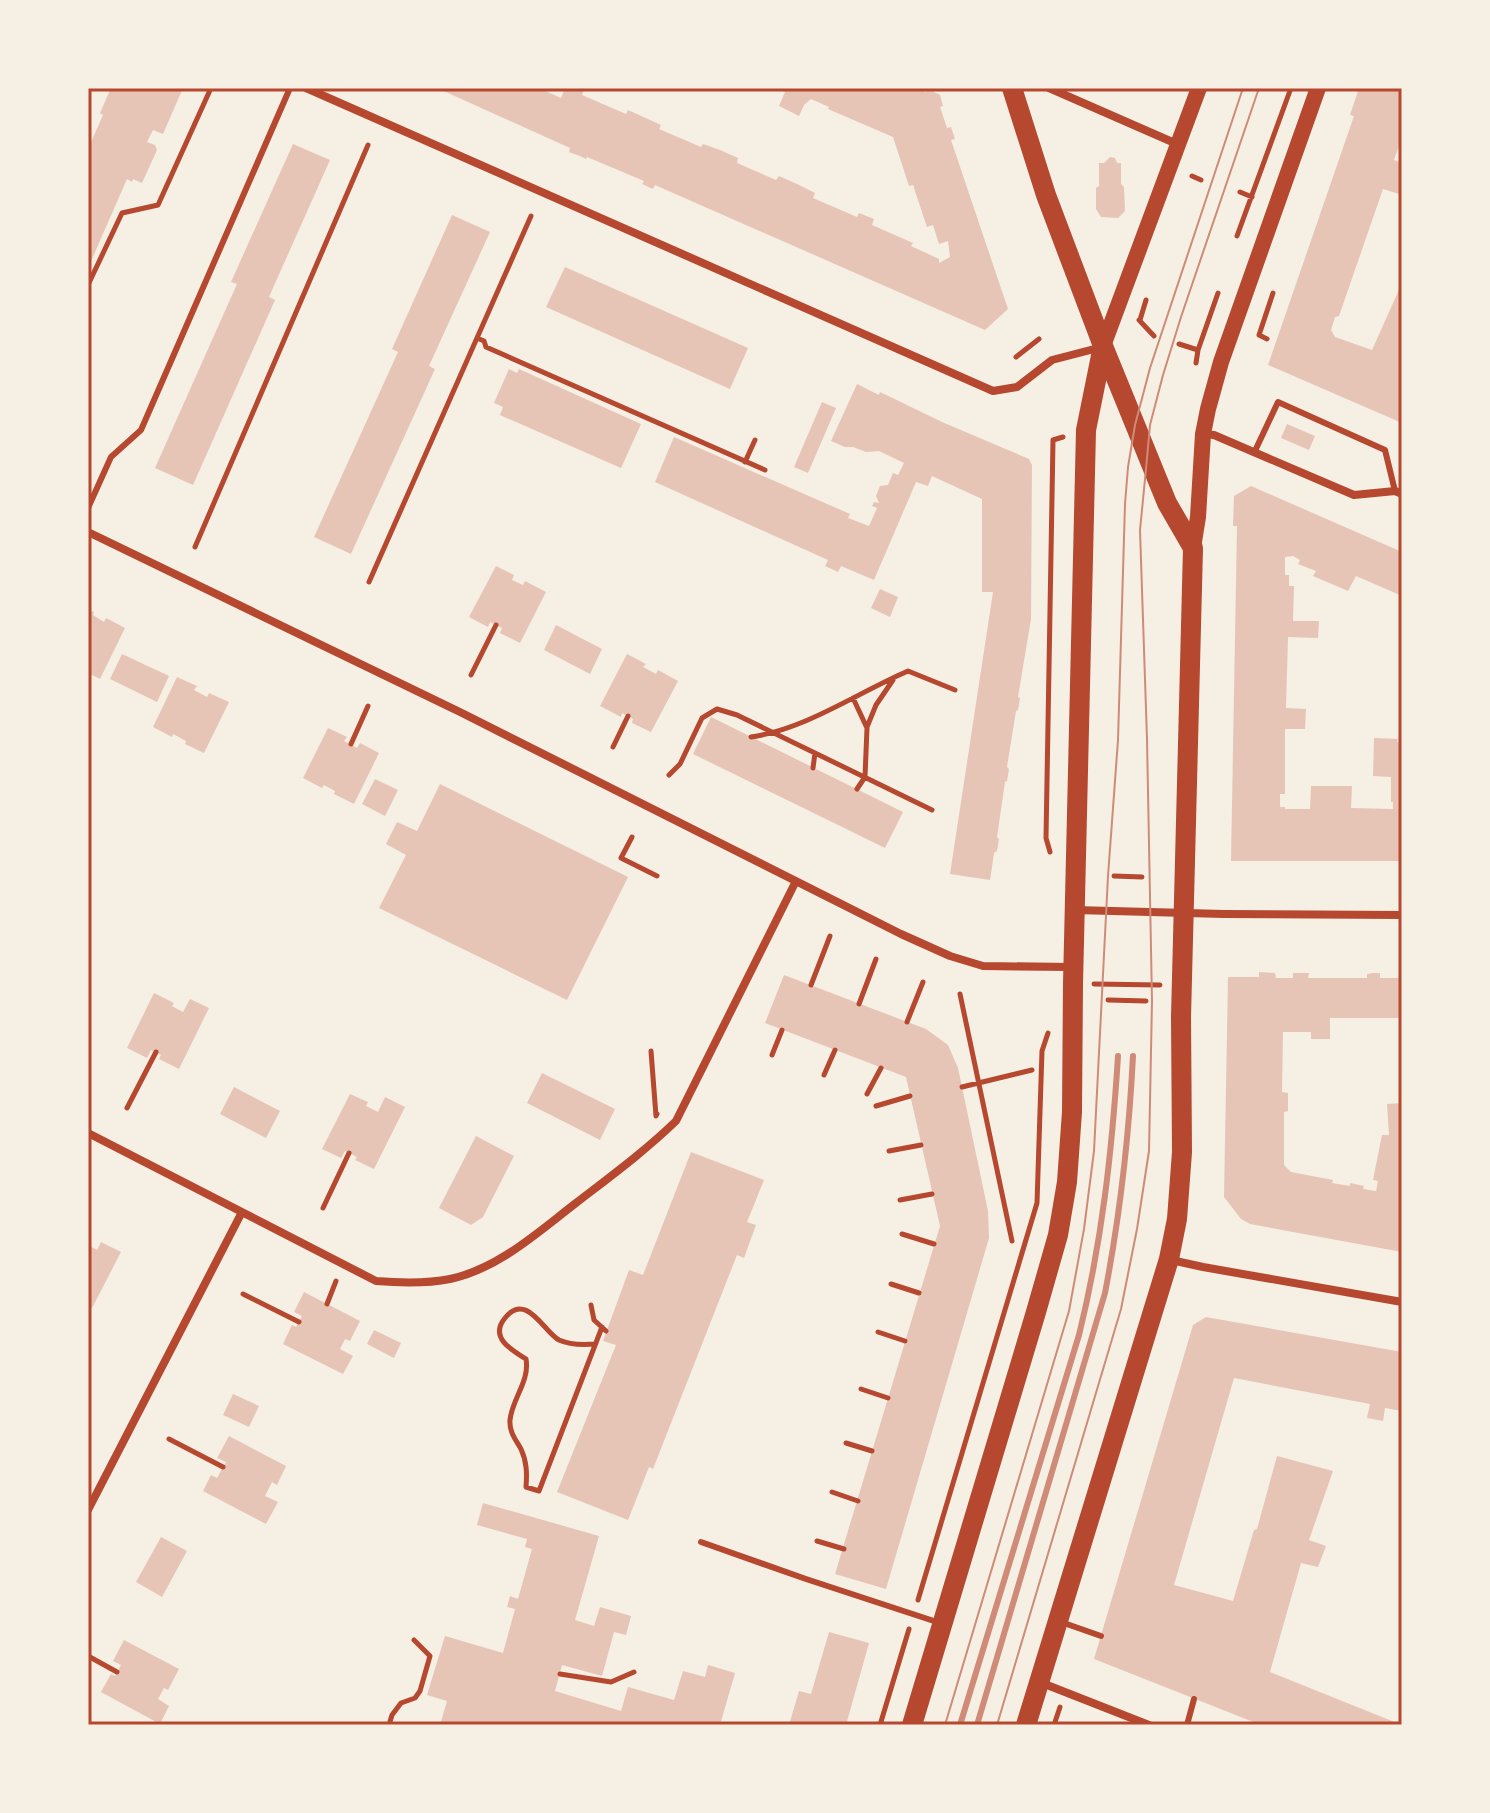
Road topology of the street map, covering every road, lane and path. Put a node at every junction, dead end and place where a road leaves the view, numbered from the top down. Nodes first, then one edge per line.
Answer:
1 (211, 88) edge
2 (290, 88) edge
3 (306, 88) edge
4 (1012, 88) edge
5 (1049, 88) edge
6 (1199, 88) edge
7 (1291, 88) edge
8 (1318, 88) edge
9 (1178, 144) junction
10 (368, 145) dead end
11 (1192, 176) dead end
12 (1201, 180) dead end
13 (1240, 192) dead end
14 (1252, 197) junction
15 (531, 216) dead end
16 (1237, 236) dead end
17 (88, 285) edge
18 (1218, 293) dead end
19 (1273, 293) dead end
20 (1147, 296) dead end
21 (1134, 308) dead end
22 (1140, 320) junction
23 (1154, 336) dead end
24 (477, 338) junction
25 (1039, 339) dead end
26 (1267, 339) dead end
27 (1103, 346) junction
28 (473, 347) junction
29 (486, 347) junction
30 (1198, 350) dead end
31 (1016, 357) dead end
32 (1086, 430) junction
33 (1203, 434) junction
34 (755, 440) dead end
35 (1254, 453) junction
36 (745, 462) junction
37 (765, 470) dead end
38 (1398, 492) edge
39 (88, 508) edge
40 (88, 532) edge
41 (195, 547) dead end
42 (1193, 548) junction
43 (369, 582) dead end
44 (496, 625) dead end
45 (471, 675) dead end
46 (897, 676) junction
47 (955, 690) dead end
48 (853, 698) junction
49 (368, 706) dead end
50 (628, 716) dead end
51 (867, 728) junction
52 (774, 734) junction
53 (751, 737) dead end
54 (351, 744) dead end
55 (613, 747) dead end
56 (815, 753) junction
57 (813, 768) dead end
58 (669, 775) dead end
59 (865, 777) junction
60 (857, 789) dead end
61 (932, 810) dead end
62 (632, 837) dead end
63 (1054, 863) dead end
64 (657, 876) dead end
65 (1114, 876) dead end
66 (1142, 877) dead end
67 (796, 881) junction
68 (1075, 910) junction
69 (1184, 913) junction
70 (1402, 915) edge
71 (830, 936) dead end
72 (876, 959) dead end
73 (1074, 967) junction
74 (923, 982) dead end
75 (1097, 984) dead end
76 (811, 985) dead end
77 (1146, 985) dead end
78 (960, 994) dead end
79 (1108, 1000) dead end
80 (1146, 1001) dead end
81 (859, 1004) dead end
82 (907, 1022) dead end
83 (1050, 1025) dead end
84 (782, 1030) dead end
85 (835, 1050) dead end
86 (651, 1051) dead end
87 (156, 1052) dead end
88 (772, 1055) dead end
89 (881, 1068) dead end
90 (1032, 1070) dead end
91 (824, 1075) dead end
92 (978, 1083) junction
93 (962, 1087) dead end
94 (867, 1094) dead end
95 (910, 1096) dead end
96 (666, 1105) dead end
97 (876, 1106) dead end
98 (127, 1108) dead end
99 (88, 1133) edge
100 (921, 1145) dead end
101 (889, 1151) dead end
102 (349, 1153) dead end
103 (932, 1194) dead end
104 (900, 1200) dead end
105 (323, 1208) dead end
106 (242, 1212) junction
107 (902, 1234) dead end
108 (1012, 1241) dead end
109 (934, 1244) dead end
110 (1169, 1259) junction
111 (336, 1281) dead end
112 (891, 1284) dead end
113 (919, 1293) dead end
114 (243, 1294) dead end
115 (1402, 1302) edge
116 (327, 1304) dead end
117 (591, 1305) dead end
118 (299, 1322) dead end
119 (878, 1332) dead end
120 (905, 1341) dead end
121 (595, 1344) junction
122 (861, 1389) dead end
123 (888, 1398) dead end
124 (169, 1439) dead end
125 (846, 1443) dead end
126 (872, 1451) dead end
127 (223, 1467) dead end
128 (832, 1492) dead end
129 (858, 1501) dead end
130 (88, 1510) edge
131 (817, 1541) dead end
132 (701, 1542) dead end
133 (844, 1549) dead end
134 (913, 1615) junction
135 (1057, 1620) junction
136 (942, 1624) junction
137 (1101, 1636) dead end
138 (414, 1640) dead end
139 (88, 1656) edge
140 (117, 1672) dead end
141 (634, 1672) dead end
142 (560, 1674) dead end
143 (1039, 1681) junction
144 (1194, 1699) dead end
145 (1060, 1704) dead end
146 (389, 1725) edge
147 (880, 1725) edge
148 (912, 1725) edge
149 (1026, 1725) edge
150 (1054, 1725) edge
151 (1149, 1725) edge
152 (1187, 1725) edge

1 - 17 path
2 - 39 lane
3 - 27 street
4 - 27 main road
5 - 9 street
6 - 9 main road
7 - 14 path
8 - 33 main road
9 - 27 main road
10 - 41 path
11 - 12 path
13 - 14 path
14 - 16 path
15 - 24 path
18 - 30 path
19 - 26 path
20 - 22 path
21 - 22 path
22 - 23 path
24 - 28 path
24 - 29 path
25 - 31 path
27 - 32 main road
27 - 42 main road
28 - 29 path
28 - 43 path
29 - 36 path
32 - 63 path
32 - 68 main road
33 - 35 street
33 - 42 main road
34 - 36 path
35 - 38 street
35 - 38 lane
36 - 37 path
40 - 67 street
42 - 69 main road
44 - 45 path
46 - 47 path
46 - 48 path
46 - 51 path
48 - 51 path
48 - 52 path
49 - 54 path
50 - 55 path
51 - 59 path
52 - 53 path
52 - 56 path
52 - 58 path
56 - 57 path
56 - 59 path
59 - 60 path
59 - 61 path
62 - 64 path
65 - 66 path
67 - 73 street
67 - 106 street
68 - 69 street
68 - 73 main road
69 - 70 street
69 - 110 main road
71 - 76 path
72 - 81 path
73 - 136 main road
74 - 82 path
75 - 77 path
78 - 92 path
79 - 80 path
83 - 134 path
84 - 88 path
85 - 91 path
86 - 96 path
87 - 98 path
89 - 94 path
90 - 92 path
92 - 93 path
92 - 108 path
95 - 97 path
99 - 106 street
100 - 101 path
102 - 105 path
103 - 104 path
106 - 130 street
107 - 109 path
110 - 115 street
110 - 135 main road
111 - 116 path
112 - 113 path
114 - 118 path
117 - 121 path
119 - 120 path
121 - 121 path
122 - 123 path
124 - 127 path
125 - 126 path
128 - 129 path
131 - 133 path
132 - 134 lane
134 - 136 lane
134 - 147 path
135 - 137 lane
135 - 143 main road
136 - 148 main road
138 - 146 path
139 - 140 path
141 - 142 path
143 - 149 main road
143 - 151 street
144 - 152 lane
145 - 150 path

